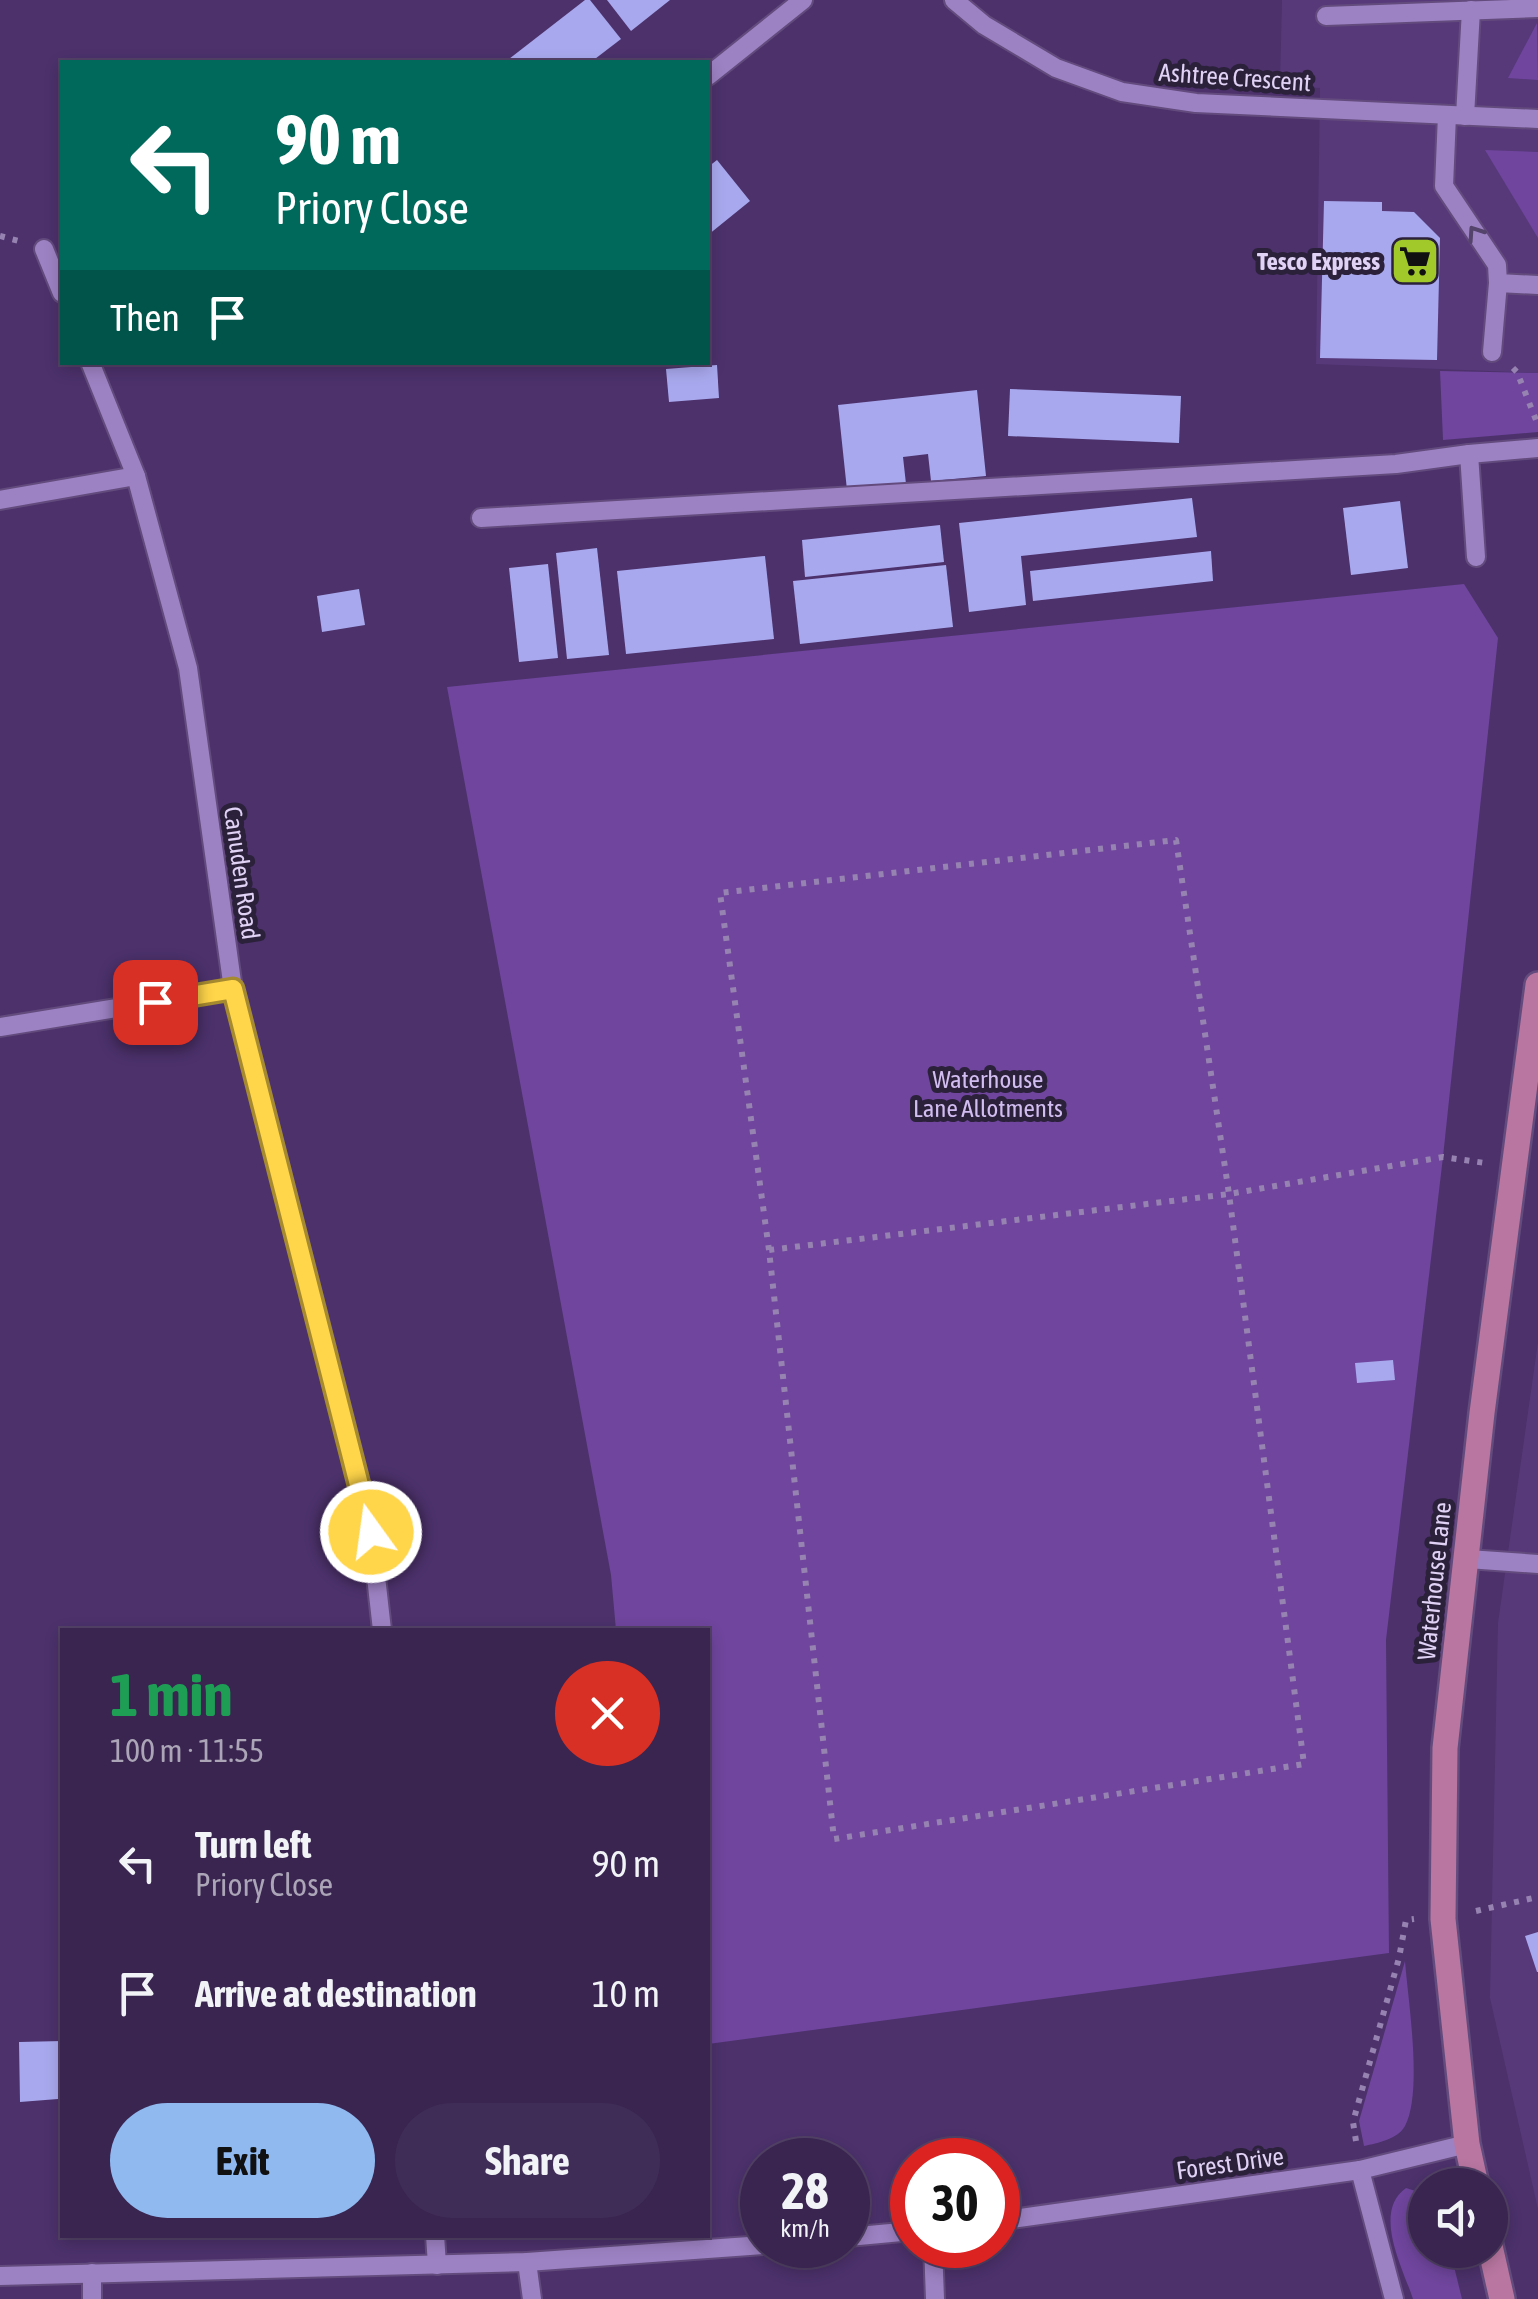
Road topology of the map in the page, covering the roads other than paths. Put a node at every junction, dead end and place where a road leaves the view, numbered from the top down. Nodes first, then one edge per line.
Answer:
1 (803, 0) edge
2 (954, 0) edge
3 (1431, 5) edge
4 (1536, 5) edge
5 (1481, 6) edge
6 (1326, 16) dead end
7 (710, 74) edge
8 (1456, 116) junction
9 (1538, 119) edge
10 (44, 249) dead end
11 (1498, 283) junction
12 (1538, 285) edge
13 (60, 289) edge
14 (1492, 352) road end
15 (91, 365) edge
16 (1538, 448) edge
17 (1469, 454) junction
18 (136, 476) junction
19 (0, 500) edge
20 (481, 518) dead end
21 (1476, 557) dead end
22 (1538, 985) edge
23 (233, 989) junction
24 (0, 1027) edge
25 (1468, 1559) junction
26 (1538, 1564) edge
27 (382, 1628) edge
28 (1467, 2144) junction
29 (1472, 2168) edge
30 (1360, 2170) junction
31 (1020, 2217) edge
32 (436, 2238) edge
33 (740, 2247) edge
34 (528, 2262) junction
35 (437, 2266) junction
36 (934, 2268) edge
37 (1495, 2268) edge
38 (92, 2273) junction
39 (0, 2276) edge
40 (92, 2299) edge
41 (532, 2299) edge
42 (936, 2299) edge
43 (1394, 2299) edge
44 (1502, 2299) edge

1 - 7 street
2 - 8 street, Ashtree Crescent
3 - 5 street
3 - 6 street
4 - 5 street
5 - 8 street
8 - 9 street, Ashtree Crescent
11 -> 8 street
10 - 13 street
11 - 12 street
11 - 14 street
15 - 18 street, Canuden Road
16 - 17 street
17 - 20 street
17 - 21 street
18 - 19 street
18 - 23 street, Canuden Road
22 - 25 main road, Waterhouse Lane
23 - 24 street
23 - 27 street, Canuden Road
25 - 26 street
25 - 28 main road, Waterhouse Lane
28 - 29 main road, Waterhouse Lane
28 - 30 street, Forest Drive
30 - 31 street, Forest Drive
30 - 43 street
32 - 35 street
33 - 34 street
34 - 35 street
34 - 41 street
35 - 38 street
36 - 42 street
37 - 44 main road
38 - 39 street
38 - 40 street

